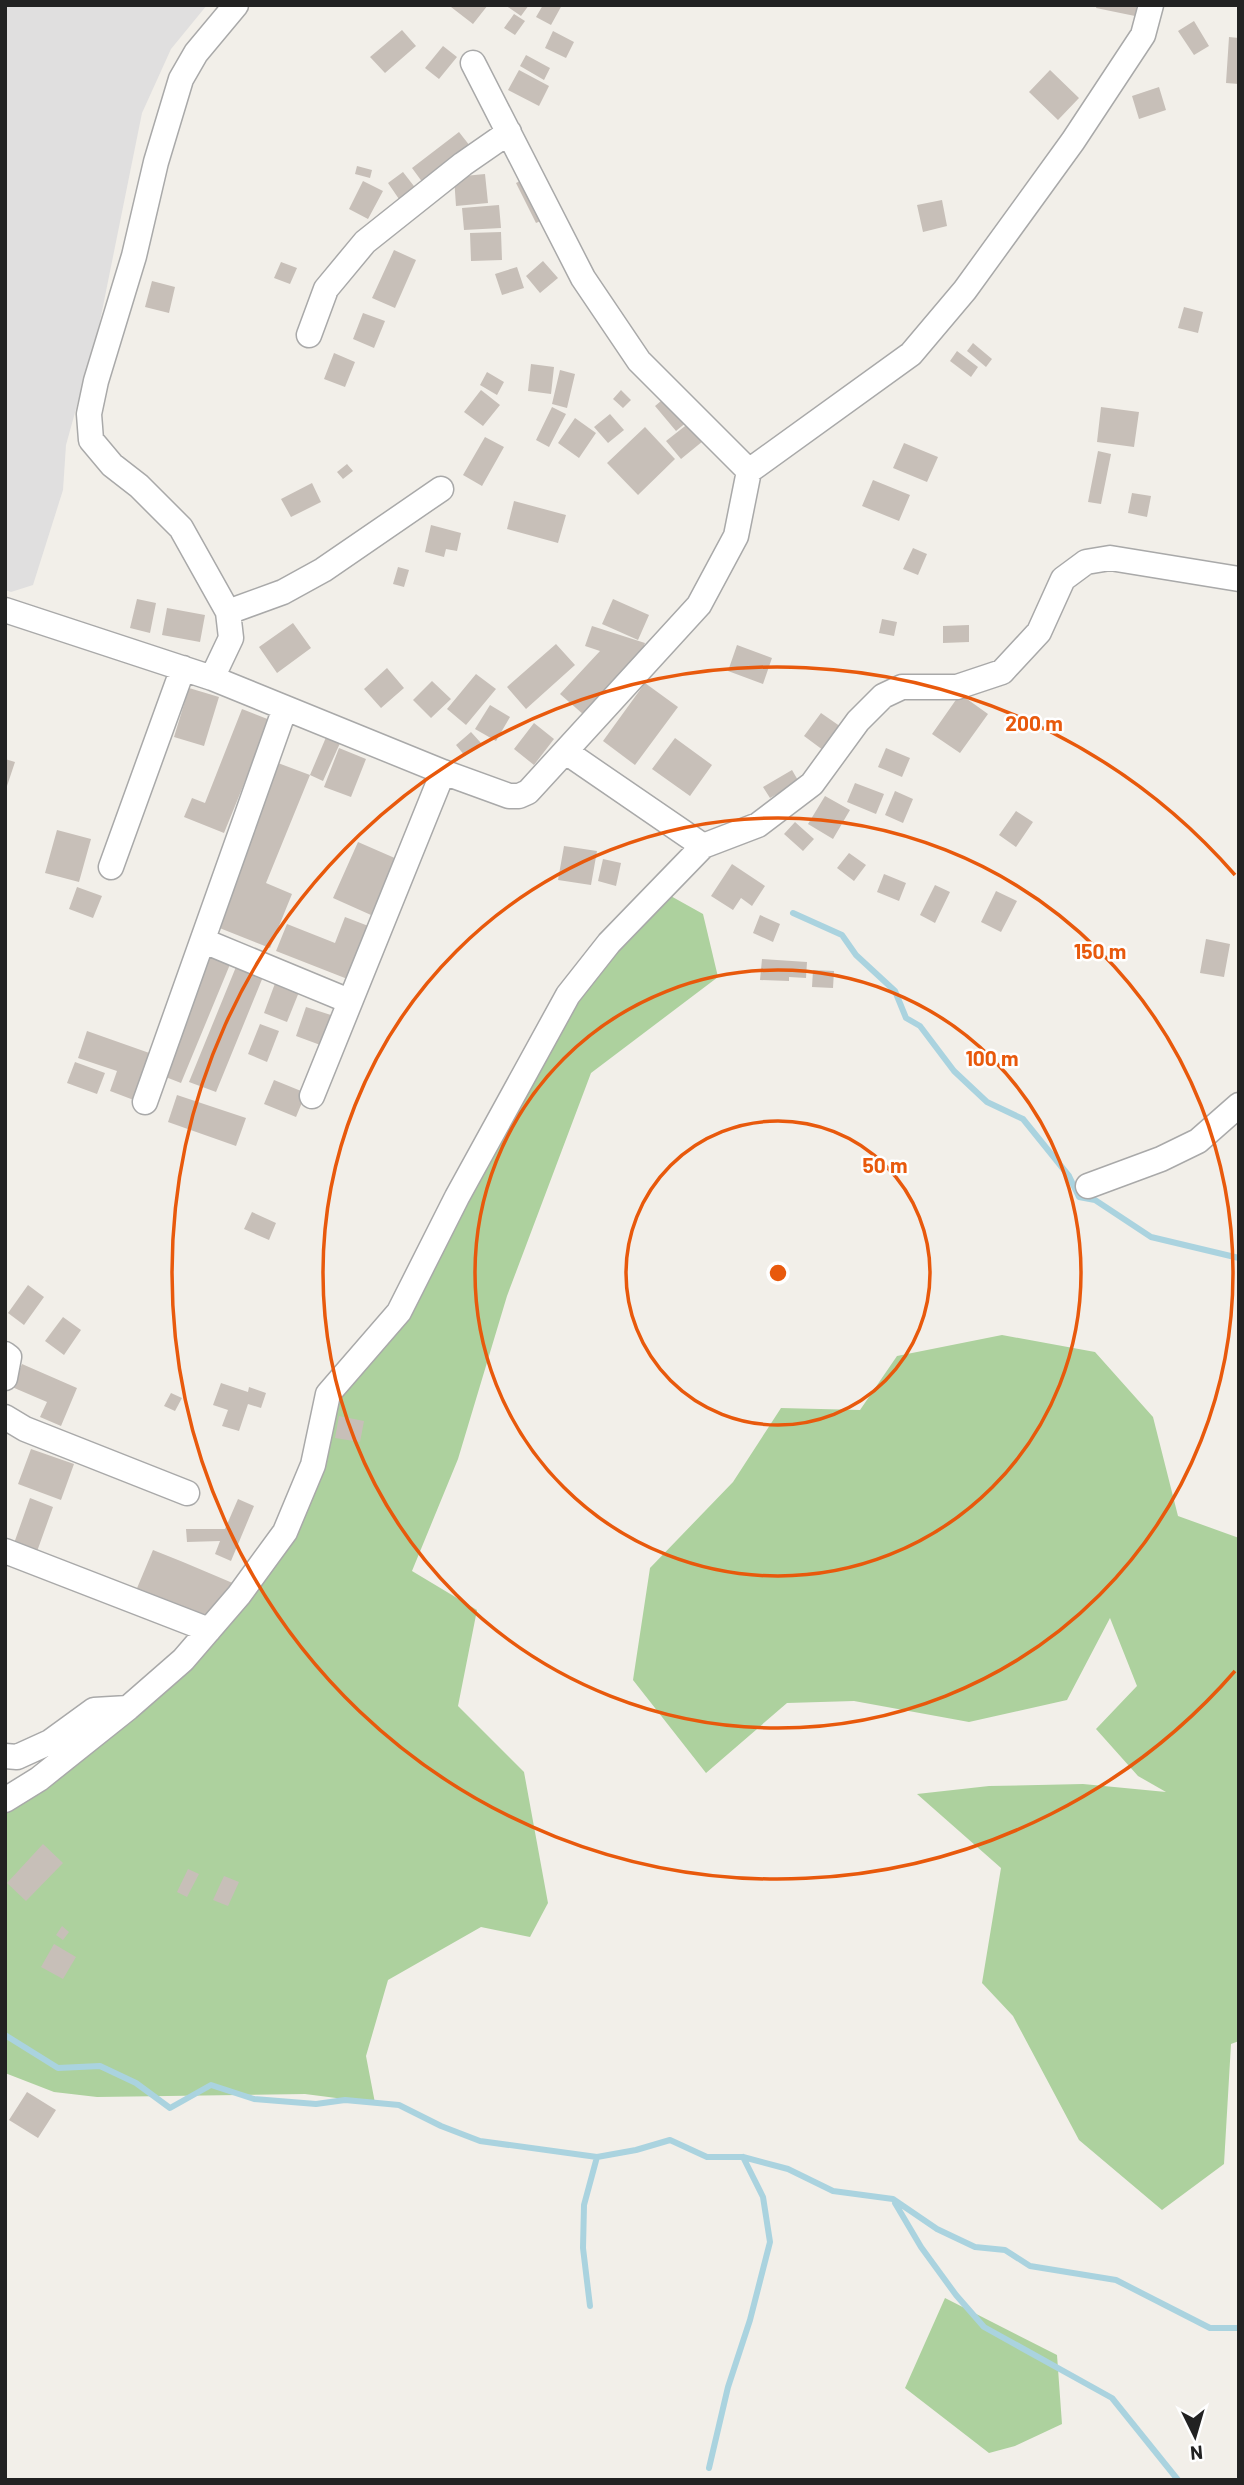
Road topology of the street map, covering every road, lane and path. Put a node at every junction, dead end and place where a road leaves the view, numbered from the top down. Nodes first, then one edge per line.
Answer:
1 (236, 5) edge
2 (1151, 5) edge
3 (473, 63) dead end
4 (509, 132) junction
5 (309, 335) dead end
6 (749, 471) junction
7 (441, 489) dead end
8 (1239, 579) edge
9 (5, 610) edge
10 (228, 612) junction
11 (183, 668) junction
12 (212, 678) junction
13 (285, 708) junction
14 (566, 752) junction
15 (443, 772) junction
16 (703, 846) junction
17 (111, 867) dead end
18 (204, 941) junction
19 (349, 1001) junction
20 (312, 1096) dead end
21 (145, 1102) dead end
22 (1239, 1105) edge
23 (1088, 1186) dead end
24 (5, 1353) edge
25 (5, 1378) edge
26 (5, 1417) edge
27 (187, 1493) dead end
28 (5, 1551) edge
29 (209, 1630) junction
30 (128, 1708) junction
31 (5, 1756) edge
32 (7, 1795) edge

1 - 10 street
2 - 6 street
3 - 4 street
4 - 5 street
4 - 6 street
6 - 14 street
7 - 10 street
8 - 16 street
9 - 11 street
10 - 12 street
11 - 12 street
11 - 17 street
12 - 13 street
13 - 15 street
13 - 18 street
14 - 15 street
14 - 16 street
15 - 19 street
16 - 29 street
18 - 19 street
18 - 21 street
19 - 20 street
22 - 23 street
24 - 25 street
26 - 27 street
28 - 29 street
29 - 30 street
30 - 31 street
30 - 32 street

